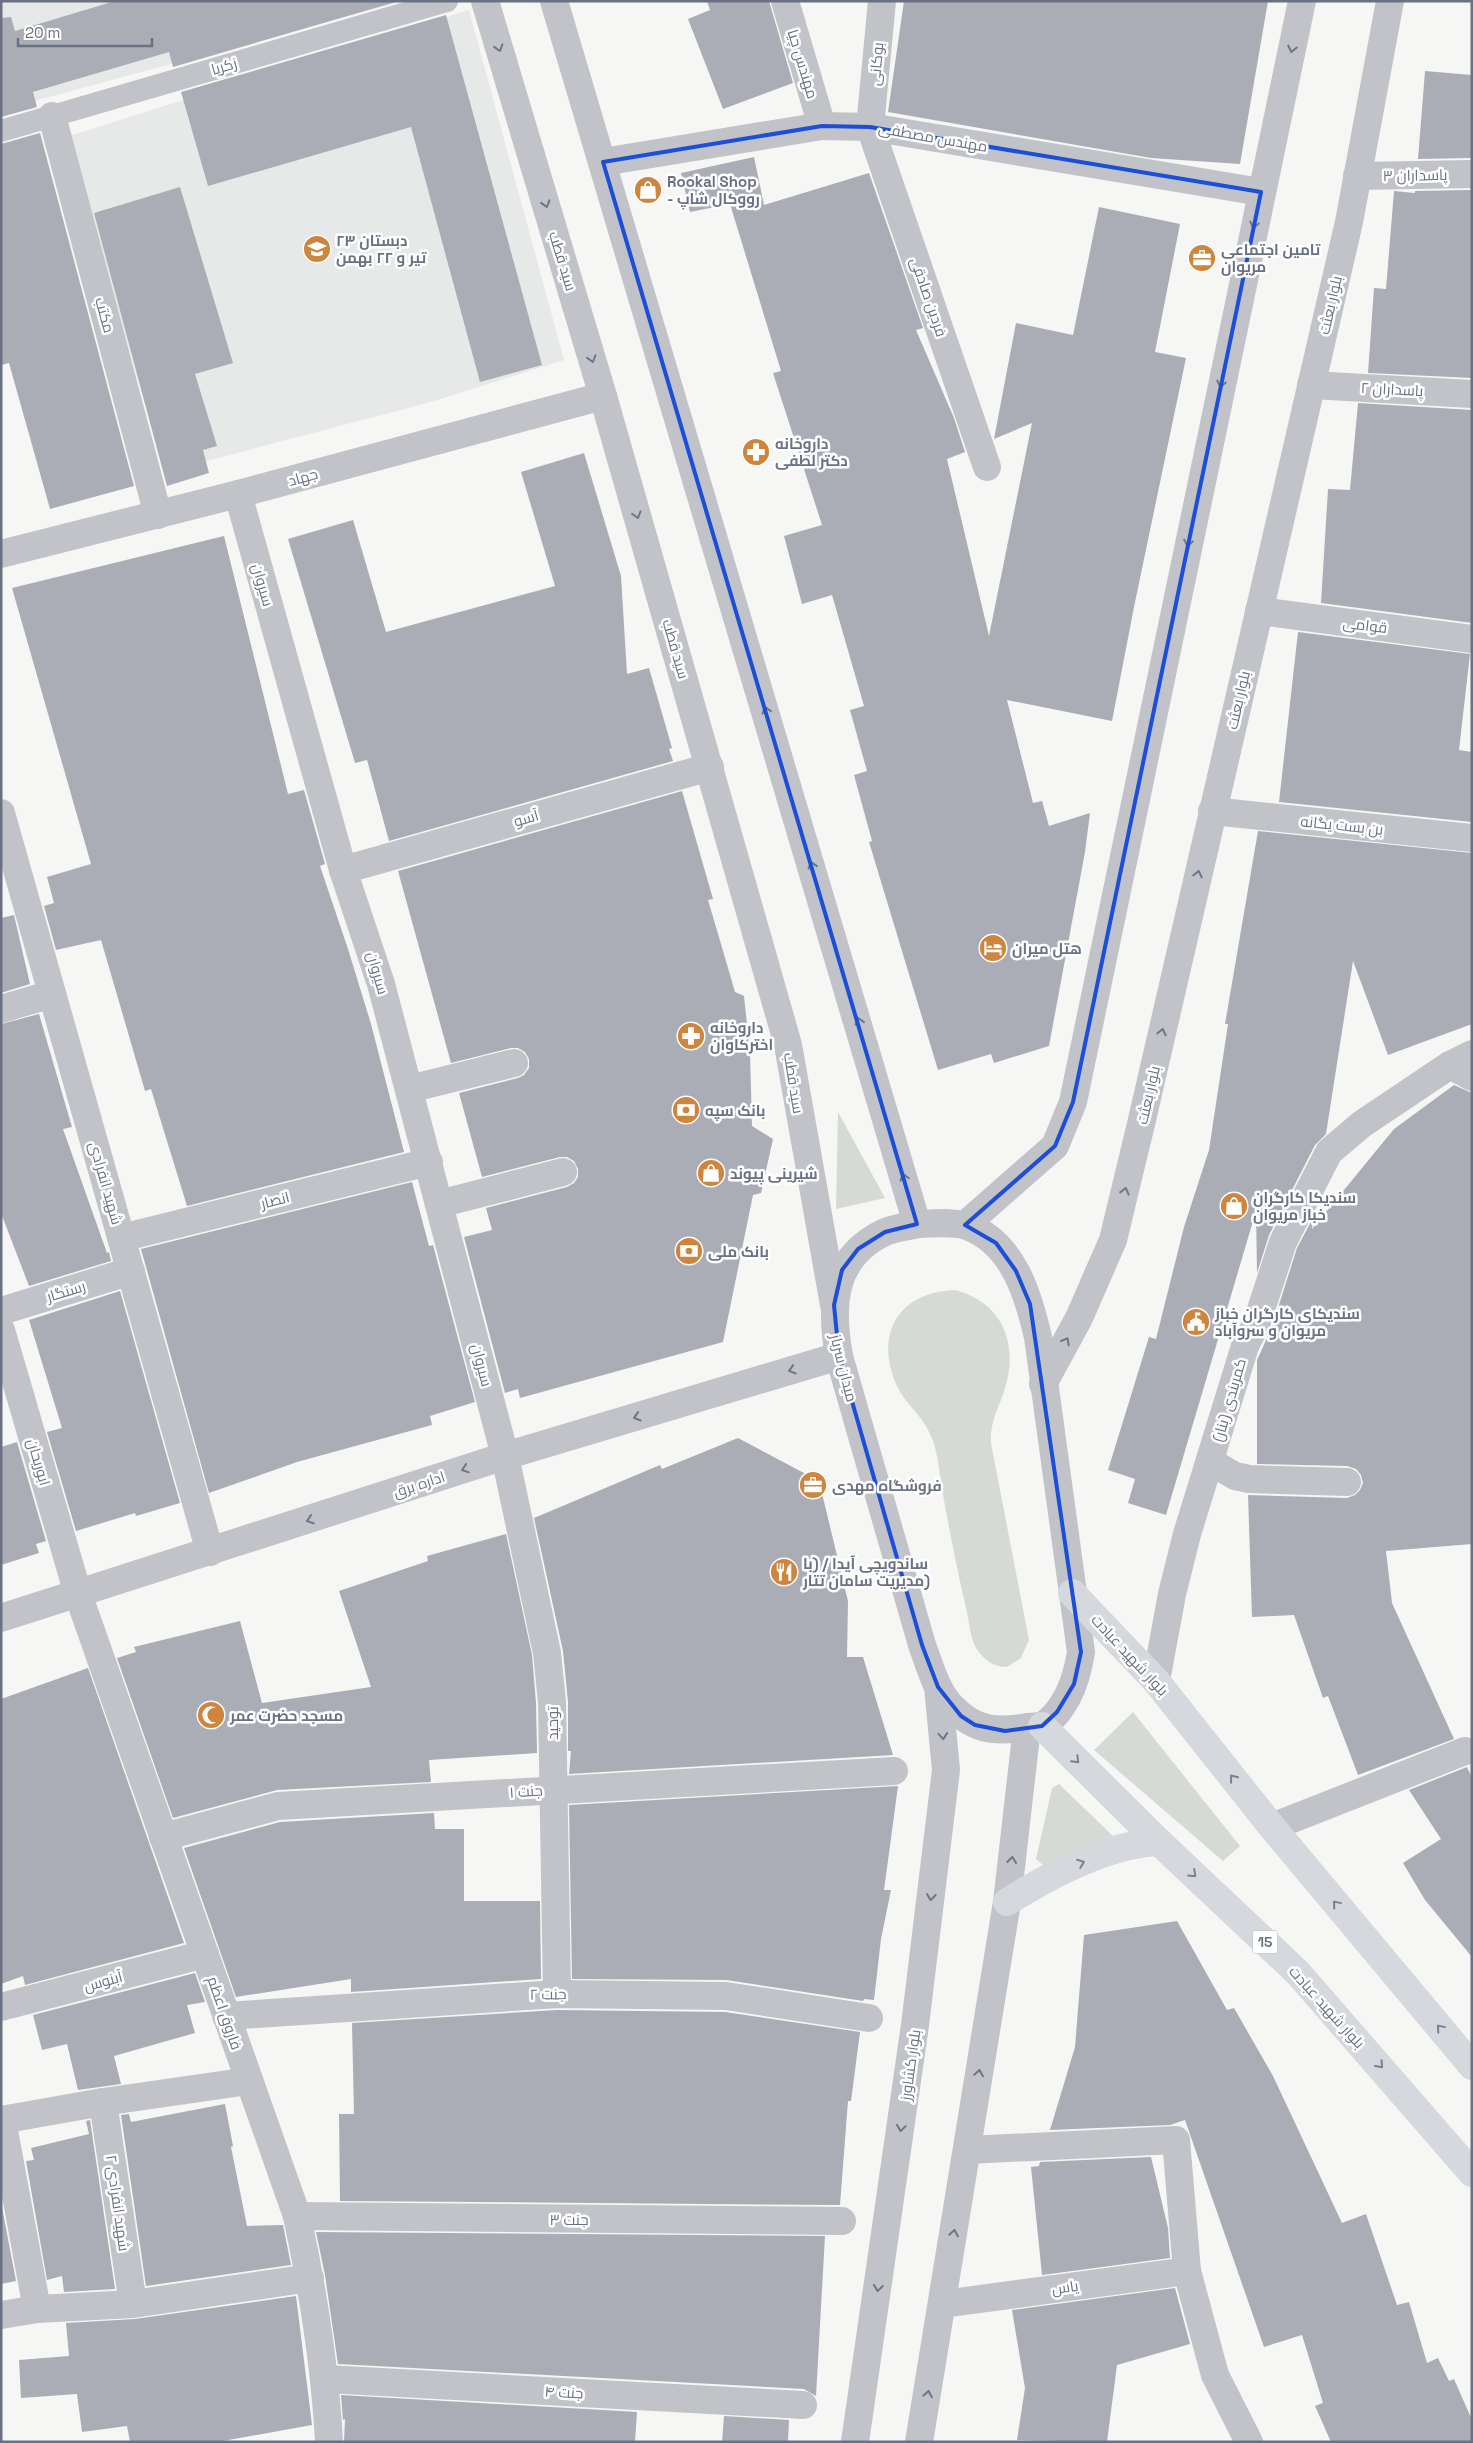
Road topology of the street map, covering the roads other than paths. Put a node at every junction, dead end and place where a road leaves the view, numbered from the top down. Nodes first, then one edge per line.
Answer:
1 (447, 1) edge
2 (485, 1) edge
3 (554, 1) edge
4 (784, 1) edge
5 (882, 1) edge
6 (1302, 1) edge
7 (1390, 1) edge
8 (52, 116) junction
9 (822, 126) junction
10 (870, 126) junction
11 (1, 131) edge
12 (604, 162) junction
13 (1472, 174) edge
14 (1358, 176) junction
15 (1261, 192) junction
16 (1312, 385) junction
17 (1472, 394) edge
18 (603, 396) junction
19 (987, 467) dead end
20 (238, 494) junction
21 (158, 515) junction
22 (1, 554) edge
23 (1259, 611) junction
24 (1472, 639) edge
25 (710, 767) junction
26 (1212, 811) junction
27 (1, 813) edge
28 (1472, 838) edge
29 (343, 870) junction
30 (52, 994) junction
31 (1, 1009) edge
32 (514, 1063) dead end
33 (1464, 1066) edge
34 (409, 1089) junction
35 (429, 1162) junction
36 (563, 1172) dead end
37 (439, 1204) junction
38 (917, 1224) junction
39 (965, 1225) junction
40 (121, 1238) junction
41 (131, 1271) junction
42 (834, 1305) junction
43 (1, 1311) edge
44 (1, 1330) edge
45 (839, 1356) junction
46 (1043, 1384) junction
47 (506, 1456) junction
48 (1211, 1462) junction
49 (1347, 1482) dead end
50 (210, 1552) junction
51 (1072, 1593) junction
52 (78, 1594) junction
53 (1, 1618) edge
54 (1156, 1681) junction
55 (938, 1687) junction
56 (1034, 1727) junction
57 (1464, 1751) dead end
58 (894, 1771) dead end
59 (552, 1789) junction
60 (1272, 1827) junction
61 (163, 1837) junction
62 (1159, 1842) junction
63 (1007, 1902) junction
64 (205, 1954) junction
65 (557, 1994) junction
66 (1, 2008) edge
67 (226, 2016) junction
68 (868, 2018) dead end
69 (1472, 2066) edge
70 (249, 2081) junction
71 (103, 2102) junction
72 (1, 2120) edge
73 (966, 2150) junction
74 (1472, 2173) edge
75 (297, 2216) junction
76 (842, 2221) dead end
77 (1187, 2271) junction
78 (310, 2278) junction
79 (132, 2304) junction
80 (943, 2304) junction
81 (38, 2309) junction
82 (1, 2315) edge
83 (326, 2379) junction
84 (803, 2405) dead end
85 (329, 2442) edge
86 (855, 2442) edge
87 (919, 2442) edge
88 (1249, 2442) edge

1 - 8 lane, زکریا
2 -> 18 street, سید قطب
3 - 12 street
4 - 9 street, مهندس چیا
5 - 10 street, بوکانی
6 -> 15 street
7 - 14 street, بلوار بعثت
8 - 11 lane, زکریا
8 - 21 street, مکتب
9 - 10 street, مهندس مصطفی
9 - 12 street, مهندس مصطفی
10 - 15 street, مهندس مصطفی
10 - 19 street, فردین صادقی
38 -> 12 street
13 - 14 street, پاسداران ۳
14 - 16 street, بلوار بعثت
15 -> 39 street
16 - 17 street, پاسداران ۲
16 - 23 street, بلوار بعثت
18 - 20 street, جهاد
18 -> 25 street, سید قطب
20 - 21 street, جهاد
20 - 29 street, سیروان
21 - 22 street, جهاد
23 - 24 street, قوامی
23 - 26 street, بلوار بعثت
25 - 29 street, آسو
25 - 42 street, سید قطب
26 - 28 street, بن بست یگانه
46 -> 26 street, بلوار بعثت
27 - 30 street, شهید انفرادی
29 - 34 street, سیروان
30 - 31 street
30 - 40 street, شهید انفرادی
32 - 34 street
33 - 48 street, کمربندی (بنار)
34 - 35 street, سیروان
35 - 37 street, سیروان
35 - 40 street, انصار
36 - 37 street
37 - 47 street, سیروان
38 - 39 street, میدان سرباز
38 - 42 street, میدان سرباز
39 - 46 street, میدان سرباز
40 - 41 street, شهید انفرادی
41 - 43 street, رستگار
41 - 50 street, شهید انفرادی
42 - 45 street, میدان سرباز
44 - 52 street, ابوریحان
45 -> 47 street, اداره برق
45 - 55 street, میدان سرباز
46 - 51 street, میدان سرباز
47 -> 50 street, اداره برق
47 - 59 street, توحید
48 - 49 street
48 - 54 street, کمربندی (بنار)
50 - 52 street, اداره برق
51 - 54 main road, بلوار شهید عبادت
51 - 56 street, میدان سرباز
52 - 53 street, اداره برق
52 - 61 street, فاروق اعظم
60 -> 54 main road, بلوار شهید عبادت
55 - 56 street, میدان سرباز
55 -> 86 street, بلوار کشاورز
56 -> 62 main road, بلوار شهید عبادت / 15
63 -> 56 street
57 - 60 street
58 - 59 street, جنت ۱
59 - 61 street, جنت ۱
59 - 65 street, توحید
69 -> 60 main road, بلوار شهید عبادت
61 - 64 street, فاروق اعظم
63 -> 62 main road
62 -> 74 main road, بلوار شهید عبادت / 15
73 -> 63 street
64 - 66 street, آبنوس
64 - 67 street, فاروق اعظم
65 - 67 street, جنت ۲
65 - 68 street, جنت ۲
67 - 70 street, فاروق اعظم
70 - 71 street
70 - 75 street, فاروق اعظم
71 - 72 street
71 - 79 street, شهید انفرادی ۲
72 - 81 street
73 - 77 street
80 -> 73 street
75 - 76 street, جنت ۳
75 - 78 street, فاروق اعظم
77 - 80 street, یاس
77 - 88 street
78 - 79 street
78 - 83 street, فاروق اعظم
79 - 81 street
87 -> 80 street
81 - 82 street
83 - 84 street, جنت ۴
83 - 85 street, فاروق اعظم

